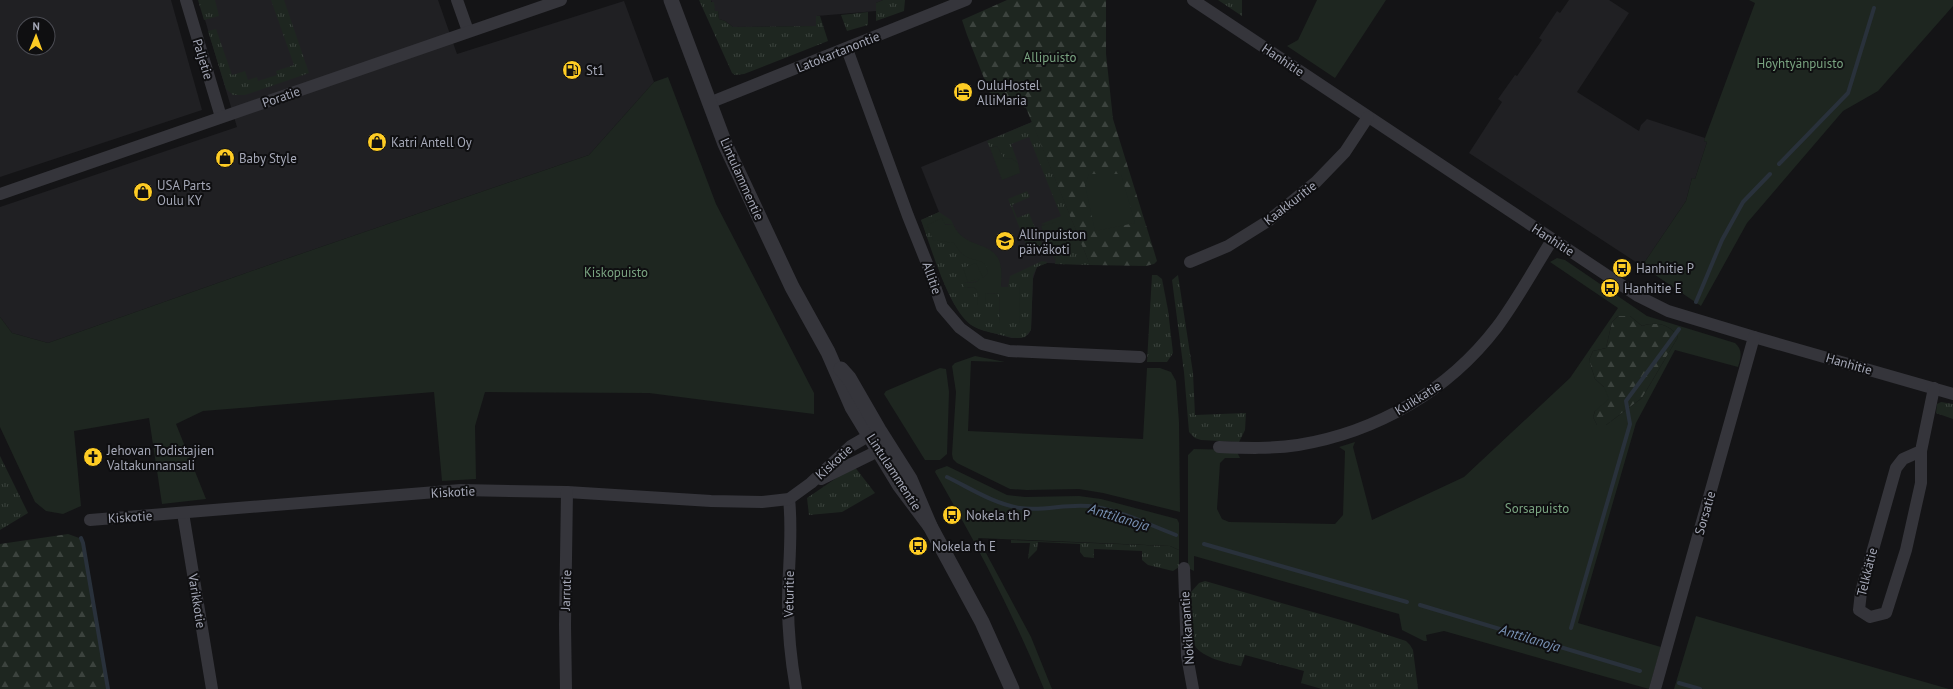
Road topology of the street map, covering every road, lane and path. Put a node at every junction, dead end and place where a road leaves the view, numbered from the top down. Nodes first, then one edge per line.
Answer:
1 (186, 0) edge
2 (457, 0) edge
3 (561, 0) edge
4 (671, 0) edge
5 (966, 0) edge
6 (1193, 0) edge
7 (468, 32) junction
8 (847, 49) junction
9 (709, 103) junction
10 (1368, 117) junction
11 (221, 118) junction
12 (0, 194) edge
13 (1552, 240) junction
14 (1190, 262) dead end
15 (1754, 337) junction
16 (1140, 357) dead end
17 (1934, 388) junction
18 (1953, 394) edge
19 (874, 432) junction
20 (1219, 447) dead end
21 (884, 448) junction
22 (1921, 451) junction
23 (811, 483) junction
24 (567, 492) junction
25 (789, 499) junction
26 (183, 513) junction
27 (90, 520) dead end
28 (1184, 568) dead end
29 (212, 689) edge
30 (566, 689) edge
31 (796, 689) edge
32 (1012, 689) edge
33 (1193, 689) edge
34 (1655, 689) edge

1 - 11 street, Paljetie
2 - 7 street
3 - 7 street, Poratie
4 - 9 street, Lintulammentie
5 - 8 street, Latokartanontie
6 - 10 street, Hanhitie
7 - 11 street, Poratie
8 - 9 street, Latokartanontie
8 - 16 street, Allitie
9 - 19 street, Lintulammentie
10 - 13 street, Hanhitie
10 - 14 street, Kaakkuritie
11 - 12 street, Poratie
13 - 15 street, Hanhitie
13 - 20 street, Kuikkatie
15 - 17 street, Hanhitie
15 - 34 street, Sorsatie
17 - 18 street, Hanhitie
17 - 22 street, Telkkätie
19 - 21 street, Lintulammentie
19 - 23 street, Kiskotie
21 - 23 street, Kiskotie
21 - 32 street, Lintulammentie
22 - 22 street, Telkkätie
23 - 25 street, Kiskotie
24 - 25 street, Kiskotie
24 - 26 street, Kiskotie
24 - 30 street, Jarrutie
25 - 31 street, Veturitie
26 - 27 street, Kiskotie
26 - 29 street, Varikkotie
28 - 33 street, Nokikanantie

